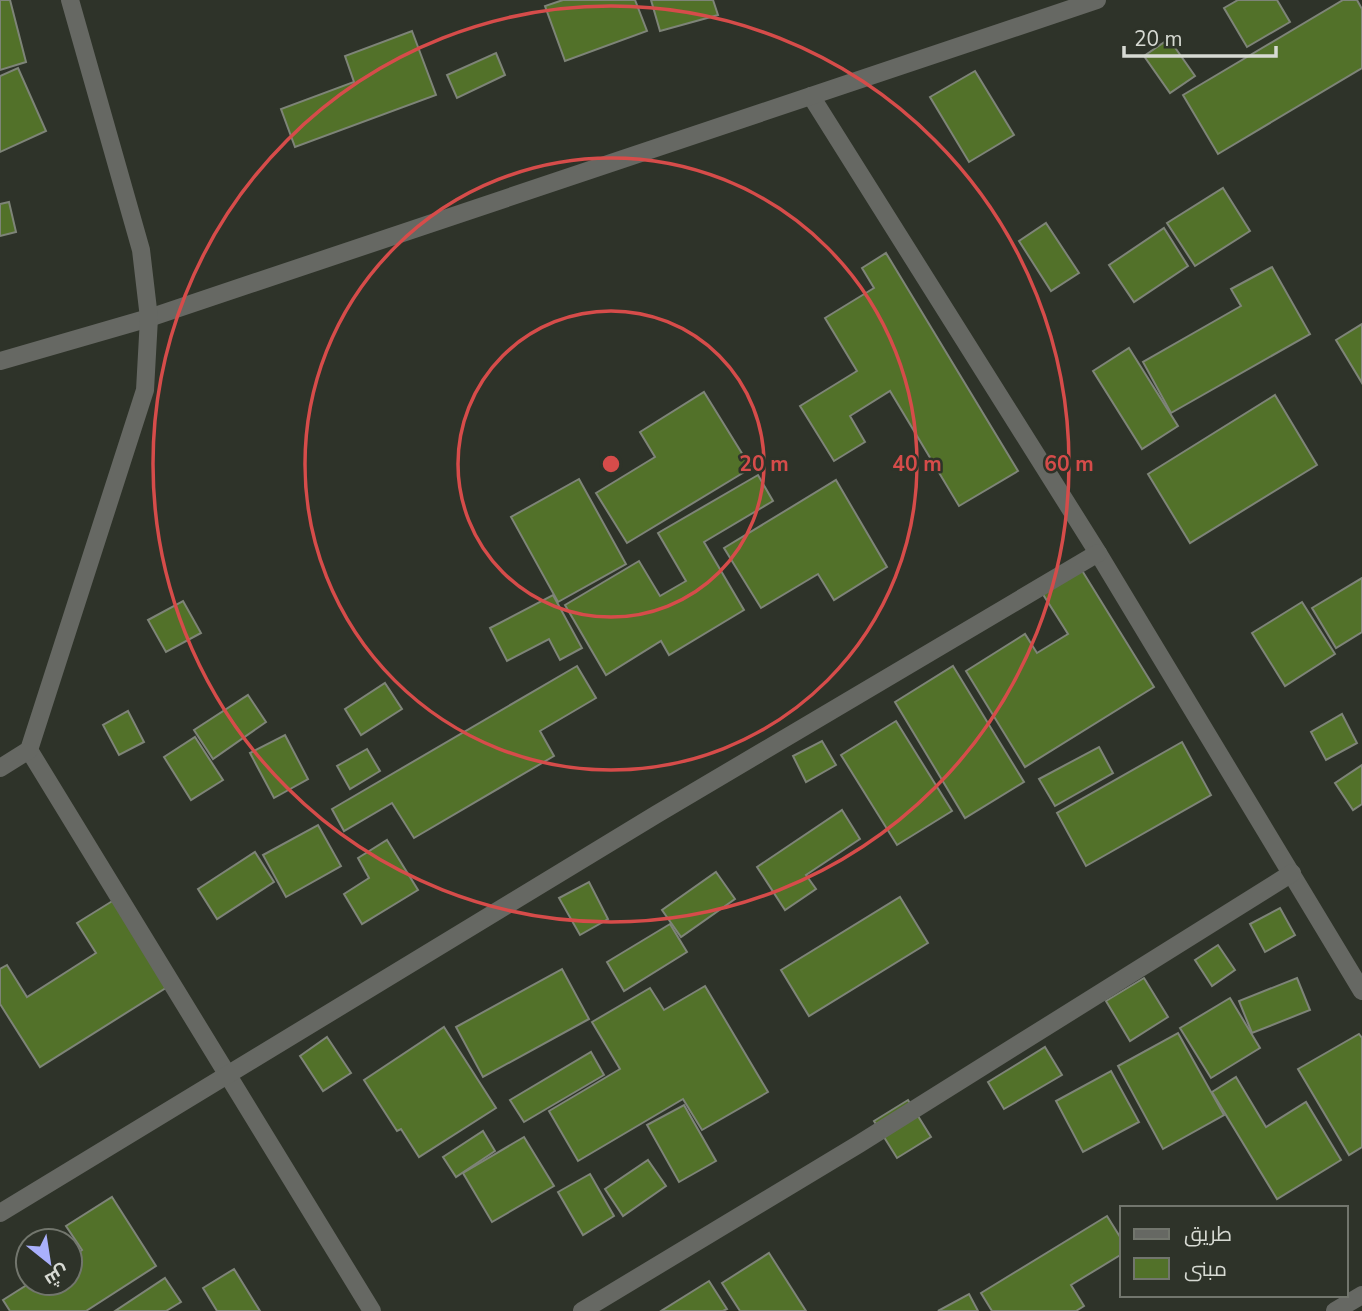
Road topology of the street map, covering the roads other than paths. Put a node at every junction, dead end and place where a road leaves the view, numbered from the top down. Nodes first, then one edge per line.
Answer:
1 (70, 0) edge
2 (1097, 0) edge
3 (811, 96) junction
4 (149, 318) junction
5 (0, 361) edge
6 (1097, 553) junction
7 (29, 750) junction
8 (0, 768) edge
9 (1292, 873) junction
10 (1362, 991) edge
11 (228, 1075) junction
12 (0, 1213) edge
13 (1362, 1295) edge
14 (372, 1311) edge
15 (582, 1311) edge
16 (1335, 1311) edge

1 - 4 street
2 - 3 street
3 - 4 street
3 - 6 street
4 - 5 street
4 - 7 street
6 - 9 street
6 - 11 street
7 - 8 street
7 - 11 street
9 - 10 street
9 - 15 street
11 - 12 street
11 - 14 street
13 - 16 street

